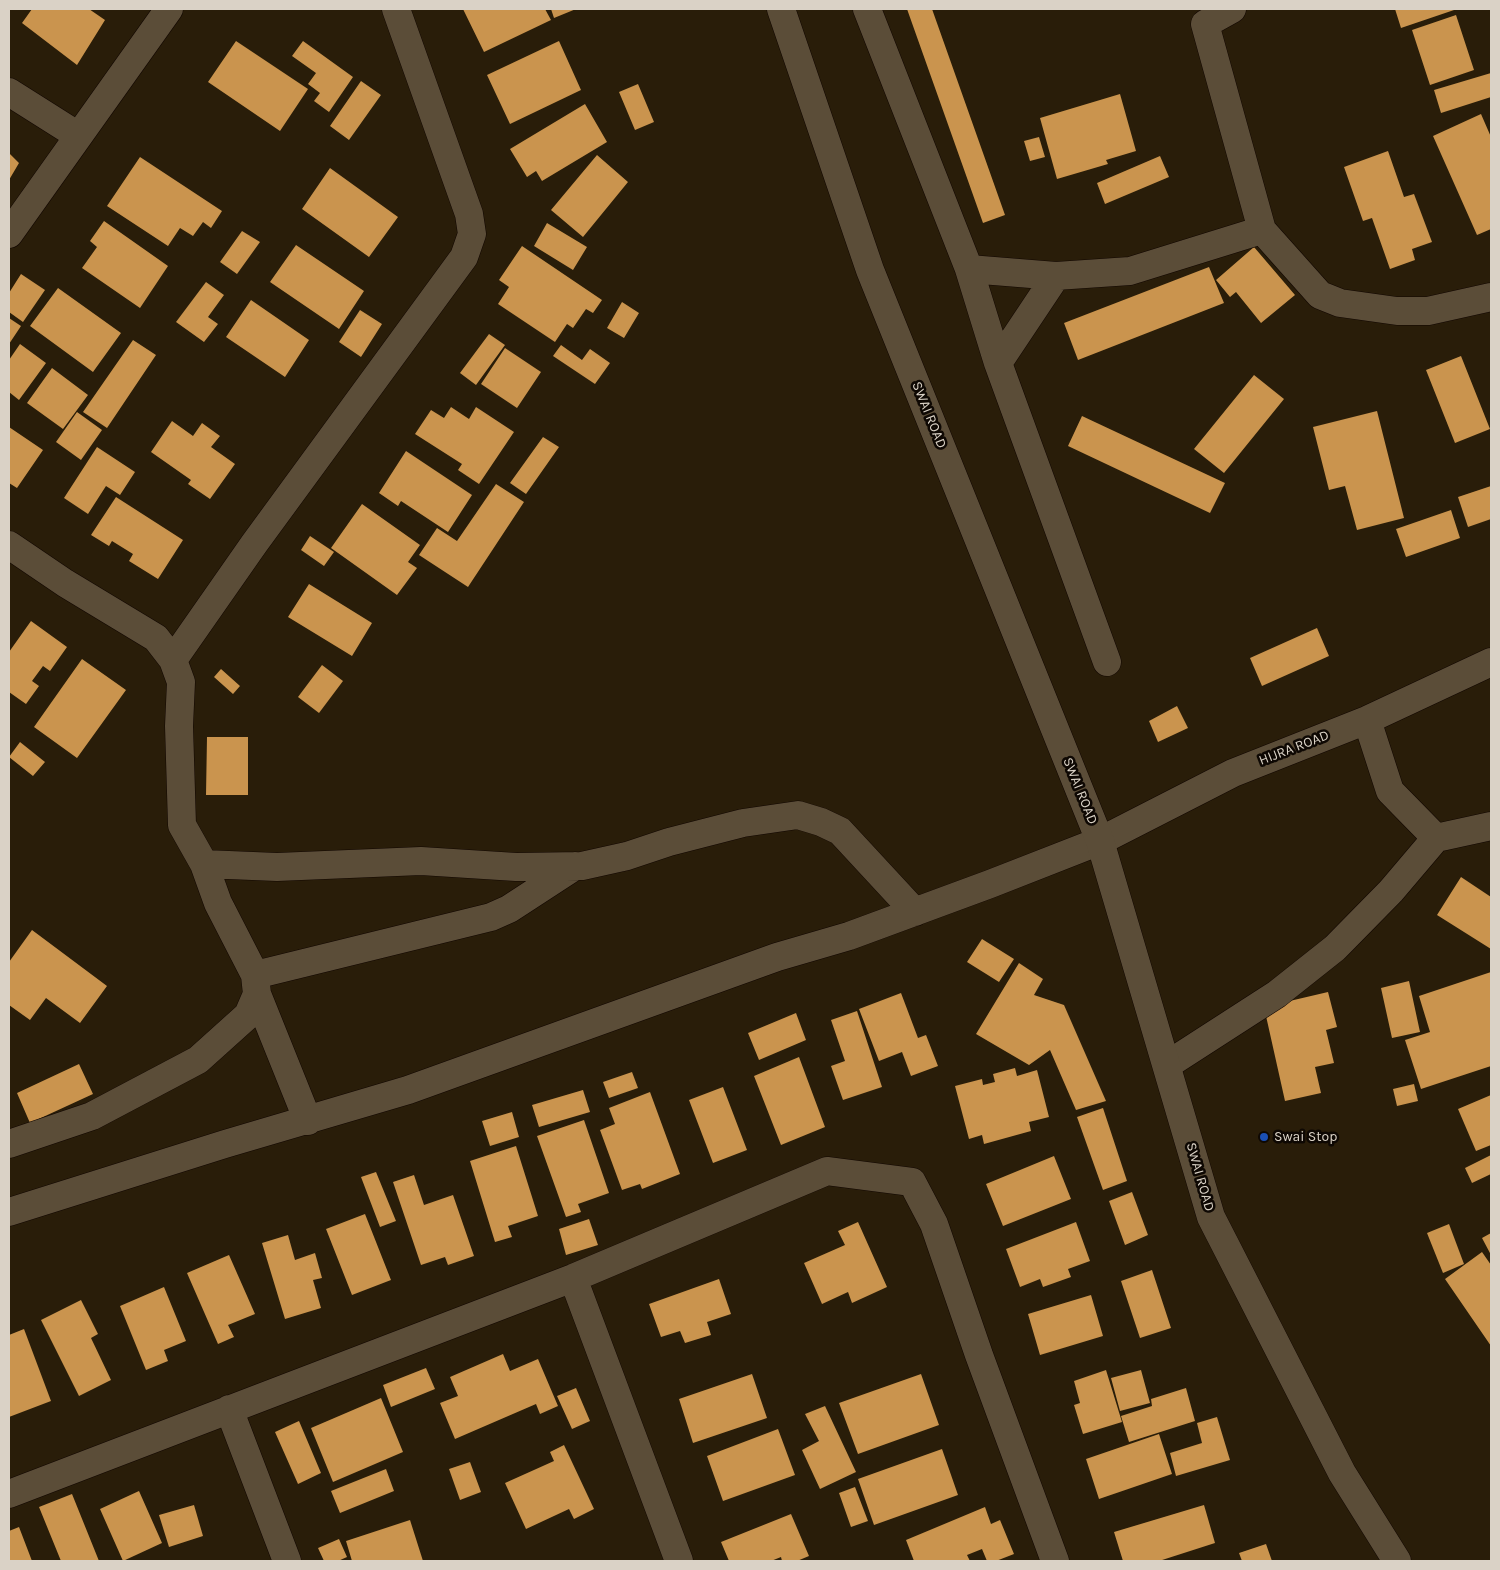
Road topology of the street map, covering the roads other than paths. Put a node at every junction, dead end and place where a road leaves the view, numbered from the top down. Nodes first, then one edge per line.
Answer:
1 (169, 9) edge
2 (396, 9) edge
3 (781, 9) edge
4 (866, 9) edge
5 (1232, 9) edge
6 (9, 92) edge
7 (77, 135) junction
8 (1262, 230) junction
9 (9, 234) edge
10 (969, 269) junction
11 (1056, 276) junction
12 (1491, 297) edge
13 (998, 363) junction
14 (9, 545) edge
15 (173, 660) junction
16 (1107, 662) dead end
17 (1491, 662) edge
18 (1367, 720) junction
19 (1491, 826) edge
20 (1436, 838) junction
21 (1100, 841) junction
22 (204, 864) junction
23 (575, 866) junction
24 (915, 912) junction
25 (256, 985) junction
26 (1167, 1065) junction
27 (308, 1121) junction
28 (9, 1144) edge
29 (9, 1212) edge
30 (573, 1278) junction
31 (229, 1409) junction
32 (9, 1494) edge
33 (288, 1561) edge
34 (679, 1561) edge
35 (1055, 1561) edge
36 (1397, 1561) edge

1 - 7 street
2 - 15 street
3 - 21 street, SWAI ROAD
4 - 10 street
5 - 8 street
6 - 7 street
7 - 9 street
8 - 11 street
8 - 12 street
10 - 11 street
10 - 13 street
11 - 13 street
13 - 16 street
14 - 15 street
15 - 22 street
17 - 18 street, HIJRA ROAD
18 - 20 street
18 - 21 street, HIJRA ROAD
19 - 20 street
20 - 26 street
21 - 24 street, HIJRA ROAD
21 - 26 street, SWAI ROAD
22 - 23 street
22 - 25 street
23 - 24 street
23 - 25 street
24 - 27 street, HIJRA ROAD
25 - 27 street
25 - 28 street
26 - 36 street, SWAI ROAD
27 - 29 street, HIJRA ROAD
30 - 31 street
30 - 34 street
30 - 35 street
31 - 32 street
31 - 33 street

